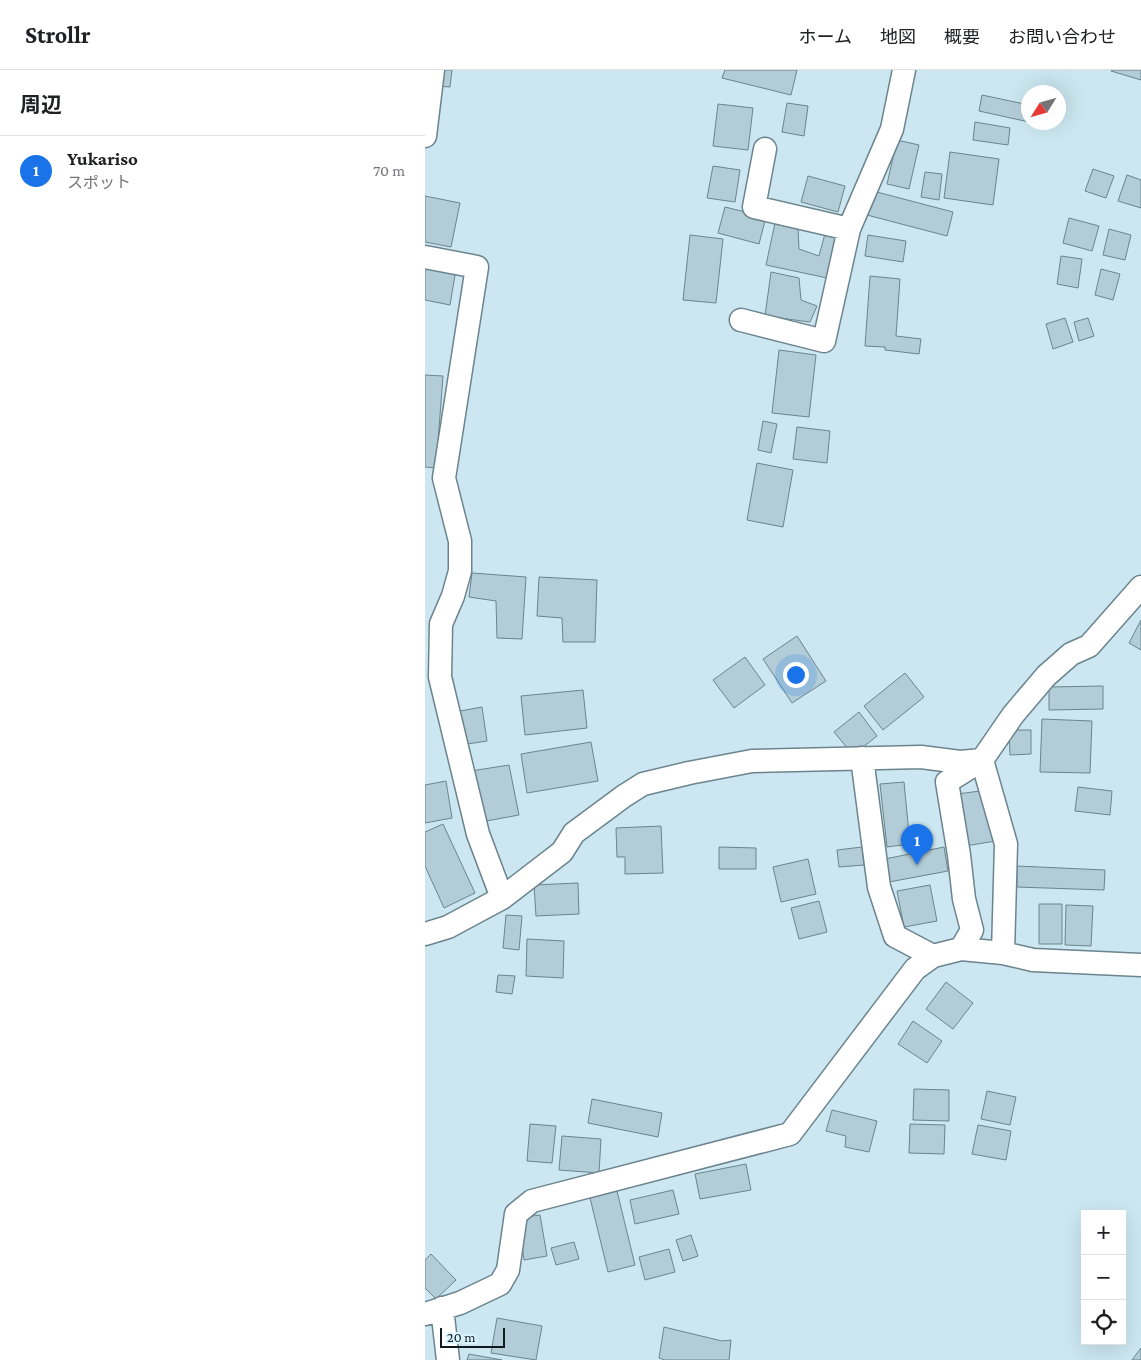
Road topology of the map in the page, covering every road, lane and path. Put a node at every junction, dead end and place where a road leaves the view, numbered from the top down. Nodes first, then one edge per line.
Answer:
1 (433, 70) edge
2 (904, 70) edge
3 (425, 136) edge
4 (765, 149) dead end
5 (849, 229) junction
6 (425, 257) edge
7 (741, 320) dead end
8 (435, 478) edge
9 (1141, 587) edge
10 (862, 758) junction
11 (983, 760) junction
12 (502, 898) junction
13 (425, 934) edge
14 (961, 949) junction
15 (1003, 953) junction
16 (933, 956) junction
17 (1141, 965) edge
18 (433, 1311) edge
19 (448, 1360) edge

1 - 3 street
2 - 5 street
4 - 5 street
5 - 7 street
6 - 8 street
8 - 12 street
9 - 11 street
10 - 11 street
10 - 12 street
10 - 16 street
11 - 14 street
11 - 15 street
12 - 13 street
14 - 15 street
14 - 16 street
15 - 17 street
16 - 18 street
18 - 19 street

